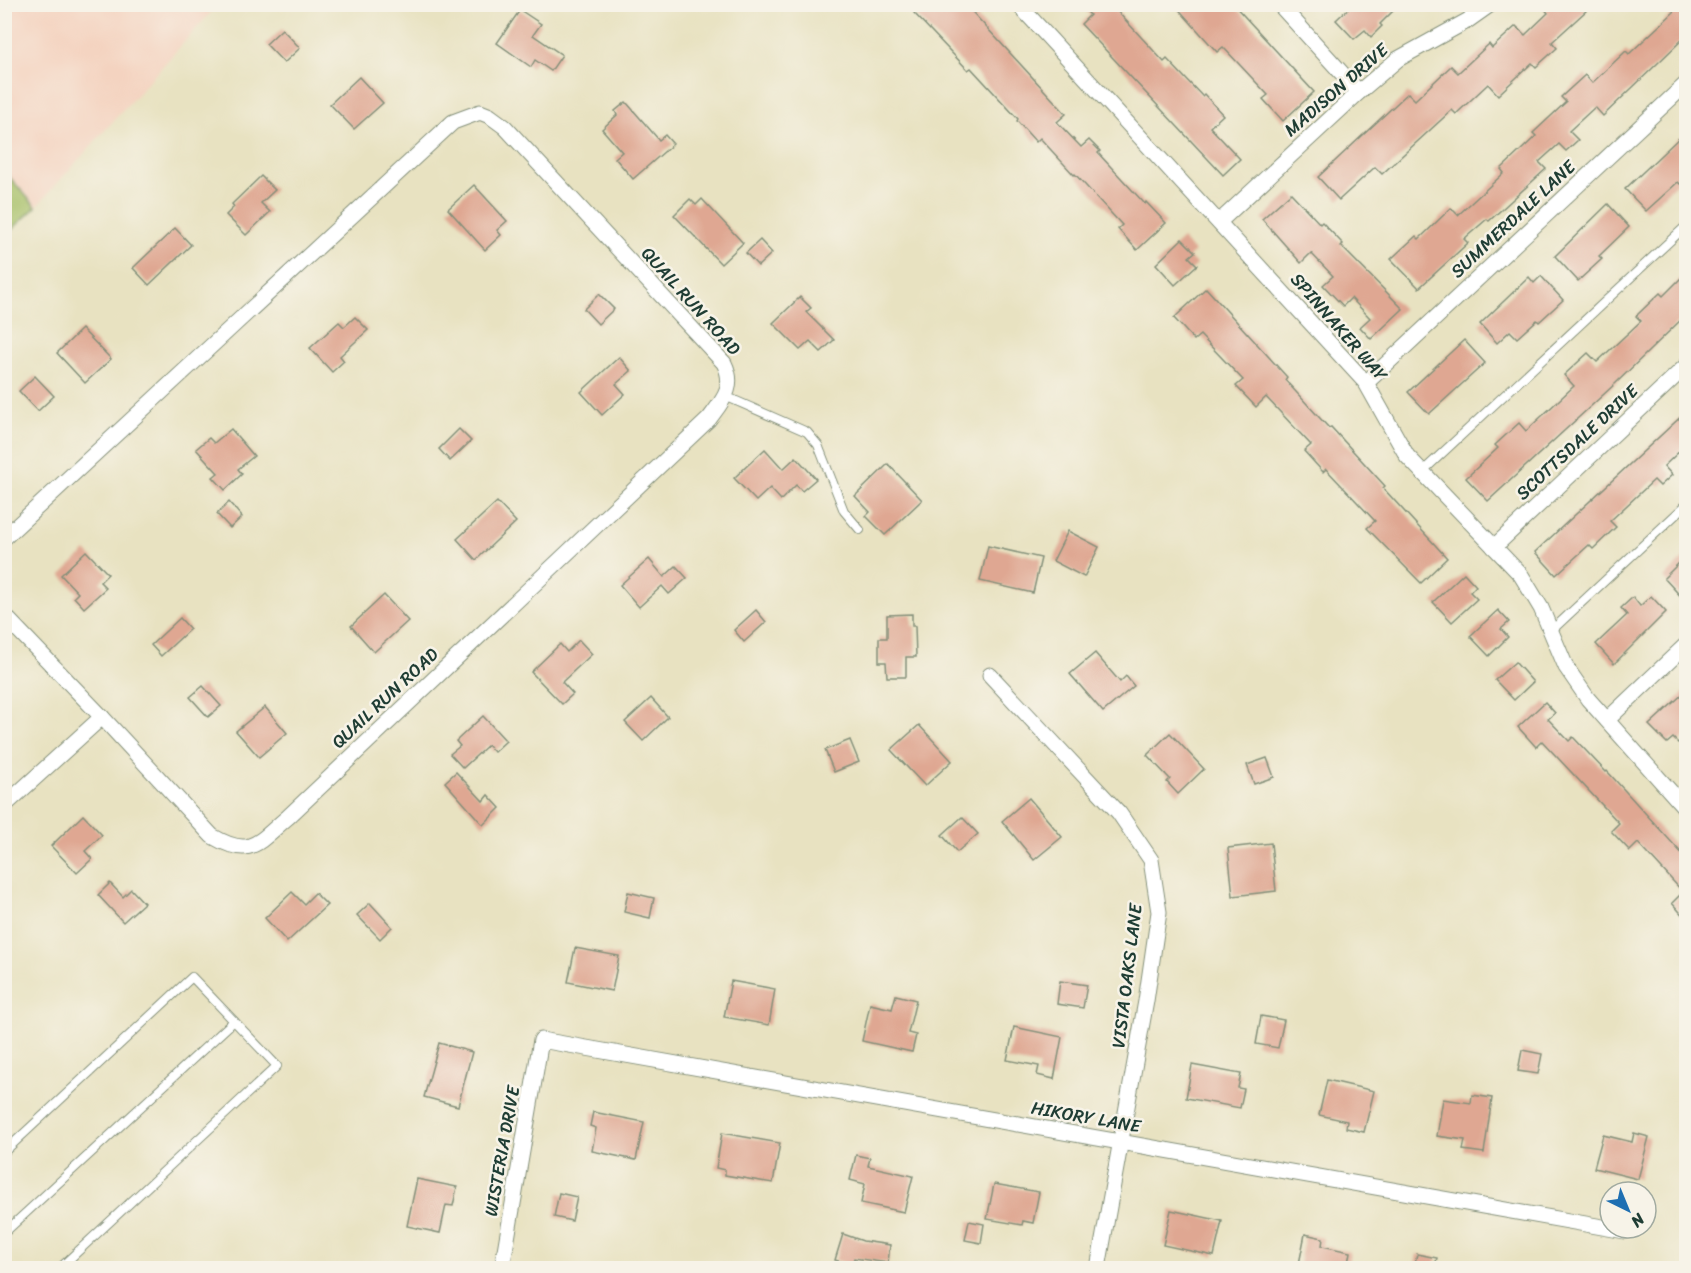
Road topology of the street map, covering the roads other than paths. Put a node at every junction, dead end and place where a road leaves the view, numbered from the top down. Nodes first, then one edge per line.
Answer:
1 (1018, 4) edge
2 (1279, 4) edge
3 (1491, 4) edge
4 (1686, 84) edge
5 (1359, 92) junction
6 (1219, 222) junction
7 (1686, 226) edge
8 (1686, 366) edge
9 (1366, 383) junction
10 (725, 396) junction
11 (1423, 471) junction
12 (1686, 505) edge
13 (860, 530) dead end
14 (4, 538) edge
15 (1494, 547) junction
16 (4, 615) edge
17 (1551, 631) junction
18 (1686, 645) edge
19 (990, 675) dead end
20 (102, 717) junction
21 (1607, 720) junction
22 (1684, 802) edge
23 (4, 806) edge
24 (234, 1021) junction
25 (541, 1040) joint
26 (1120, 1143) junction
27 (4, 1152) edge
28 (1598, 1226) edge
29 (4, 1233) edge
30 (60, 1269) edge
31 (502, 1269) edge
32 (1098, 1269) edge

1 - 6 street, SPINNAKER WAY
2 - 5 street
3 - 5 street, MADISON DRIVE
4 - 9 street, SUMMERDALE LANE
5 - 6 street, MADISON DRIVE
6 - 9 street, SPINNAKER WAY
7 - 11 lane
8 - 15 street, SCOTTSDALE DRIVE
9 - 11 street, SPINNAKER WAY
10 - 13 lane
10 - 14 street, QUAIL RUN ROAD
10 - 20 street, QUAIL RUN ROAD
11 - 15 street, SPINNAKER WAY
12 - 17 lane
15 - 17 street, SPINNAKER WAY
16 - 20 street, QUAIL RUN ROAD
17 - 21 street, SPINNAKER WAY
18 - 21 street
19 - 26 street, VISTA OAKS LANE
20 - 23 street
21 - 22 street, SPINNAKER WAY
24 - 27 lane
24 - 29 lane
24 - 30 lane
25 - 26 street, HIKORY LANE
25 - 31 street, WISTERIA DRIVE
26 - 28 street, HIKORY LANE
26 - 32 street, VISTA OAKS LANE

